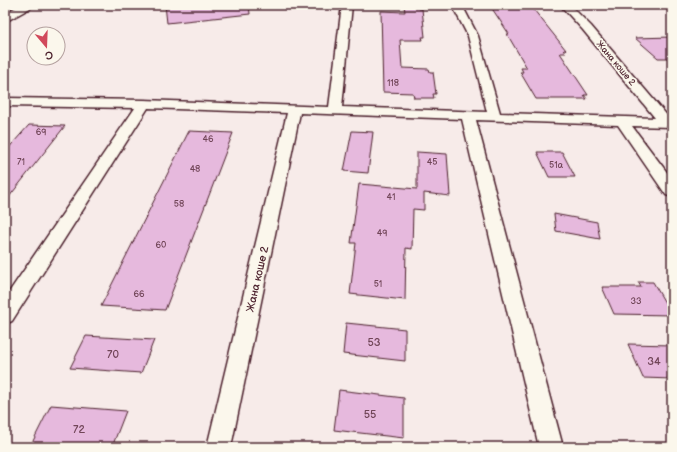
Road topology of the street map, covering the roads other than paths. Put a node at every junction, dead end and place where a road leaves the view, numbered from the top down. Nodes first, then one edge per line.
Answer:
1 (28, 5) edge
2 (347, 5) edge
3 (457, 5) edge
4 (565, 5) edge
5 (5, 18) edge
6 (5, 102) edge
7 (144, 104) junction
8 (294, 110) junction
9 (335, 112) junction
10 (468, 116) junction
11 (495, 117) junction
12 (623, 122) junction
13 (669, 123) edge
14 (672, 191) edge
15 (5, 315) edge
16 (219, 447) edge
17 (551, 447) edge

1 - 5 street
2 - 9 street
3 - 11 street
4 - 13 street, Жана коше 2
6 - 7 street, Жана коше 2
7 - 8 street, Жана коше 2
7 - 15 street
8 - 9 street, Жана коше 2
8 - 16 street, Жана коше 2
9 - 10 street, Жана коше 2
10 - 11 street, Жана коше 2
10 - 17 street
11 - 12 street, Жана коше 2
12 - 13 street, Жана коше 2
12 - 14 street

